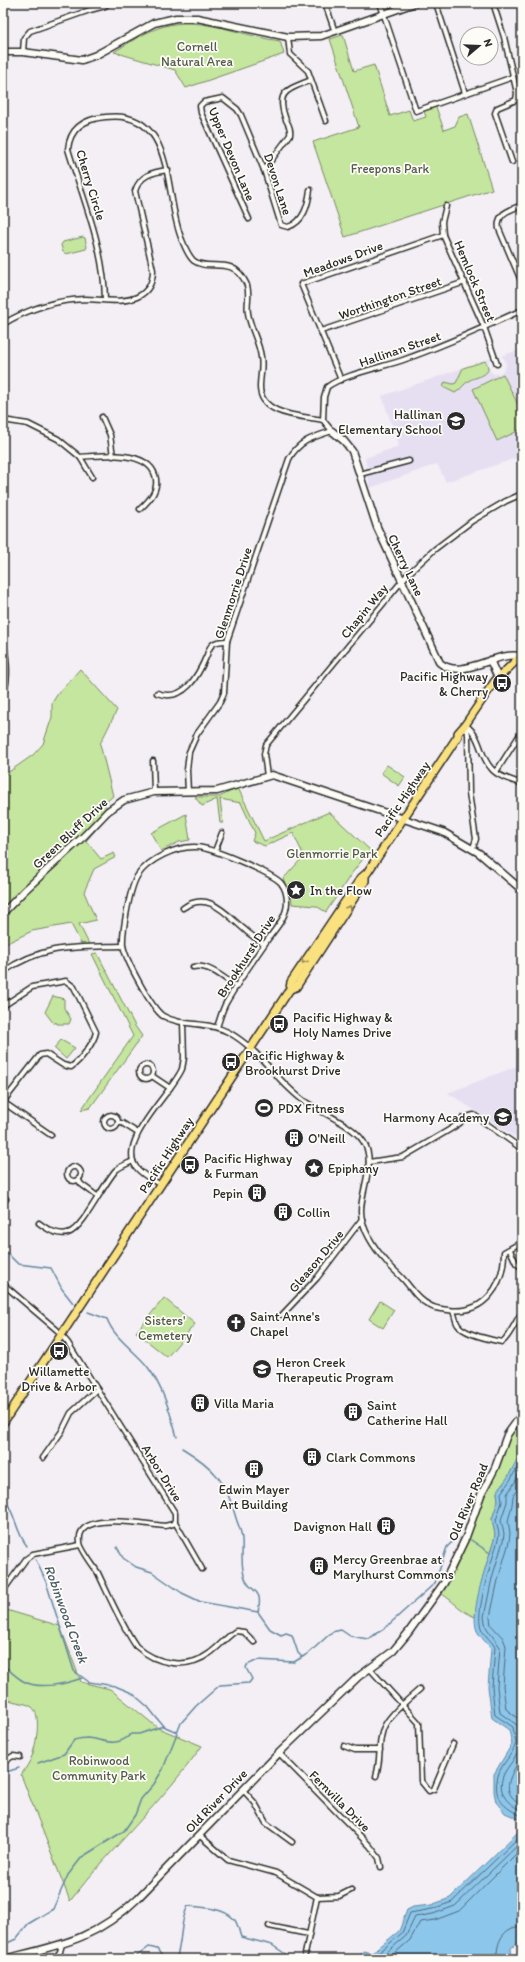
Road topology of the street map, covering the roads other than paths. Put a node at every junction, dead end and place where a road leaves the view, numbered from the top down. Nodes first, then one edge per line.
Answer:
1 (108, 3) edge
2 (325, 3) edge
3 (380, 3) edge
4 (415, 3) edge
5 (436, 3) edge
6 (493, 3) edge
7 (384, 13) junction
8 (335, 32) junction
9 (288, 37) junction
10 (3, 52) edge
11 (23, 52) junction
12 (513, 77) junction
13 (312, 80) junction
14 (465, 93) junction
15 (231, 104) joint
16 (326, 121) dead end
17 (512, 162) dead end
18 (168, 170) junction
19 (264, 170) junction
20 (310, 190) dead end
21 (522, 205) edge
22 (446, 206) dead end
23 (249, 219) dead end
24 (443, 235) junction
25 (465, 282) junction
26 (522, 283) edge
27 (105, 299) junction
28 (522, 310) edge
29 (3, 324) edge
30 (484, 327) junction
31 (321, 332) junction
32 (497, 364) dead end
33 (341, 380) junction
34 (102, 417) dead end
35 (3, 420) edge
36 (324, 420) junction
37 (332, 431) junction
38 (114, 456) junction
39 (80, 457) junction
40 (409, 461) dead end
41 (360, 474) junction
42 (92, 477) dead end
43 (522, 494) edge
44 (140, 509) dead end
45 (402, 580) junction
46 (3, 637) edge
47 (228, 641) junction
48 (521, 655) edge
49 (490, 660) junction
50 (498, 678) junction
51 (157, 693) dead end
52 (3, 695) edge
53 (465, 725) junction
54 (522, 731) edge
55 (153, 761) dead end
56 (496, 772) junction
57 (267, 776) junction
58 (522, 784) edge
59 (154, 792) junction
60 (188, 792) junction
61 (404, 818) junction
62 (222, 833) dead end
63 (473, 848) junction
64 (215, 850) junction
65 (522, 890) edge
66 (183, 908) dead end
67 (3, 914) edge
68 (264, 944) junction
69 (123, 946) junction
70 (193, 967) dead end
71 (3, 972) edge
72 (237, 987) junction
73 (3, 1006) edge
74 (183, 1022) junction
75 (217, 1027) junction
76 (251, 1049) junction
77 (152, 1076) dead end
78 (170, 1088) junction
79 (3, 1102) edge
80 (118, 1123) dead end
81 (138, 1133) junction
82 (51, 1135) dead end
83 (522, 1149) edge
84 (133, 1162) junction
85 (369, 1162) junction
86 (78, 1179) dead end
87 (161, 1185) junction
88 (97, 1196) junction
89 (362, 1219) junction
90 (39, 1223) dead end
91 (522, 1242) edge
92 (510, 1250) junction
93 (522, 1268) edge
94 (3, 1284) edge
95 (453, 1311) junction
96 (522, 1312) edge
97 (282, 1315) dead end
98 (62, 1334) junction
99 (97, 1390) junction
100 (522, 1414) edge
101 (3, 1423) edge
102 (43, 1458) dead end
103 (175, 1522) junction
104 (80, 1545) junction
105 (202, 1569) dead end
106 (3, 1591) edge
107 (420, 1618) joint
108 (254, 1642) dead end
109 (370, 1669) junction
110 (420, 1689) dead end
111 (403, 1705) junction
112 (453, 1744) dead end
113 (344, 1746) dead end
114 (380, 1750) junction
115 (279, 1753) junction
116 (20, 1757) dead end
117 (3, 1762) edge
118 (376, 1776) dead end
119 (243, 1790) junction
120 (199, 1835) junction
121 (292, 1842) dead end
122 (381, 1867) dead end
123 (351, 1890) dead end
124 (317, 1897) junction
125 (269, 1926) dead end
126 (308, 1934) junction
127 (62, 1944) junction
128 (4, 1959) edge
129 (54, 1959) edge
130 (304, 1959) edge

1 - 11 street
2 - 8 street
3 - 7 street
4 - 7 street
5 - 14 street
6 - 12 street
7 - 8 street
7 - 14 street
8 - 9 street
9 - 11 street
9 - 13 street
10 - 11 street
12 - 14 street
12 - 17 street
13 - 16 street
13 - 19 street
15 - 19 street, Devon Lane
15 - 23 street, Upper Devon Lane
18 - 27 street
18 - 27 street, Cherry Circle
18 - 36 street, Cherry Circle
19 - 20 street, Devon Lane
21 - 26 street
22 - 24 street, Hemlock Street
24 - 25 street, Hemlock Street
24 - 31 street, Meadows Drive
25 - 30 street, Hemlock Street
25 - 31 street, Worthington Street
27 - 29 street
28 - 30 street, Hallinan Street
30 - 32 street, Hemlock Street
30 - 33 street, Hallinan Street
31 - 33 street, Meadows Drive
33 - 36 street, Hallinan Street
34 - 38 street
35 - 39 street
36 - 37 street
37 - 41 street, Cherry Lane
37 - 47 street, Glenmorrie Drive
38 - 39 street
38 - 44 street
39 - 42 street
40 - 41 street
41 - 45 street, Cherry Lane
43 - 45 street, Chapin Way
45 - 49 street, Cherry Lane
45 - 57 street, Chapin Way
46 - 52 street
47 - 51 street
47 - 60 street, Glenmorrie Drive
48 - 49 street, Cherry Lane
48 - 50 main road, Pacific Highway
49 - 50 street
50 - 53 main road, Pacific Highway
53 - 56 street
53 - 61 main road, Pacific Highway
53 - 63 street
54 - 56 street
55 - 59 street
56 - 58 street
57 - 60 street
57 - 61 street
59 - 60 street, Green Bluff Drive
59 - 67 street, Green Bluff Drive
61 - 63 street
61 - 76 main road, Pacific Highway
62 - 64 street
63 - 65 street
64 - 68 street, Brookhurst Drive
64 - 69 street, Brookhurst Drive
66 - 68 street
68 - 72 street, Brookhurst Drive
69 - 71 street
69 - 74 street
70 - 72 street
72 - 75 street, Brookhurst Drive
73 - 79 street
74 - 75 street
74 - 78 street
75 - 76 street
76 - 85 street
76 - 87 main road, Pacific Highway
77 - 78 street
78 - 81 street
79 - 82 street
80 - 81 street
81 - 84 street
83 - 85 street
84 - 87 street
84 - 88 street
85 - 89 street
86 - 88 street
87 - 98 main road, Pacific Highway
88 - 90 street
89 - 95 street
89 - 97 street, Gleason Drive
91 - 92 street
92 - 93 street
92 - 95 street
94 - 98 street, Arbor Drive
95 - 96 street
98 - 99 street, Arbor Drive
98 - 101 main road, Pacific Highway
99 - 102 street
99 - 103 street, Arbor Drive
100 - 107 street, Old River Road
103 - 104 street, Arbor Drive
103 - 105 street
104 - 106 street
104 - 108 street
107 - 109 street, Old River Drive
109 - 111 street
109 - 115 street, Old River Drive
110 - 111 street
111 - 112 street
111 - 114 street
113 - 114 street
114 - 118 street
115 - 119 street, Old River Drive
115 - 122 street, Fernvilla Drive
116 - 117 street
119 - 120 street, Old River Drive
119 - 121 street
120 - 124 street
120 - 127 street, Old River Drive
123 - 124 street
124 - 126 street
125 - 126 street
126 - 130 street
127 - 128 street, Old River Drive
127 - 129 street

